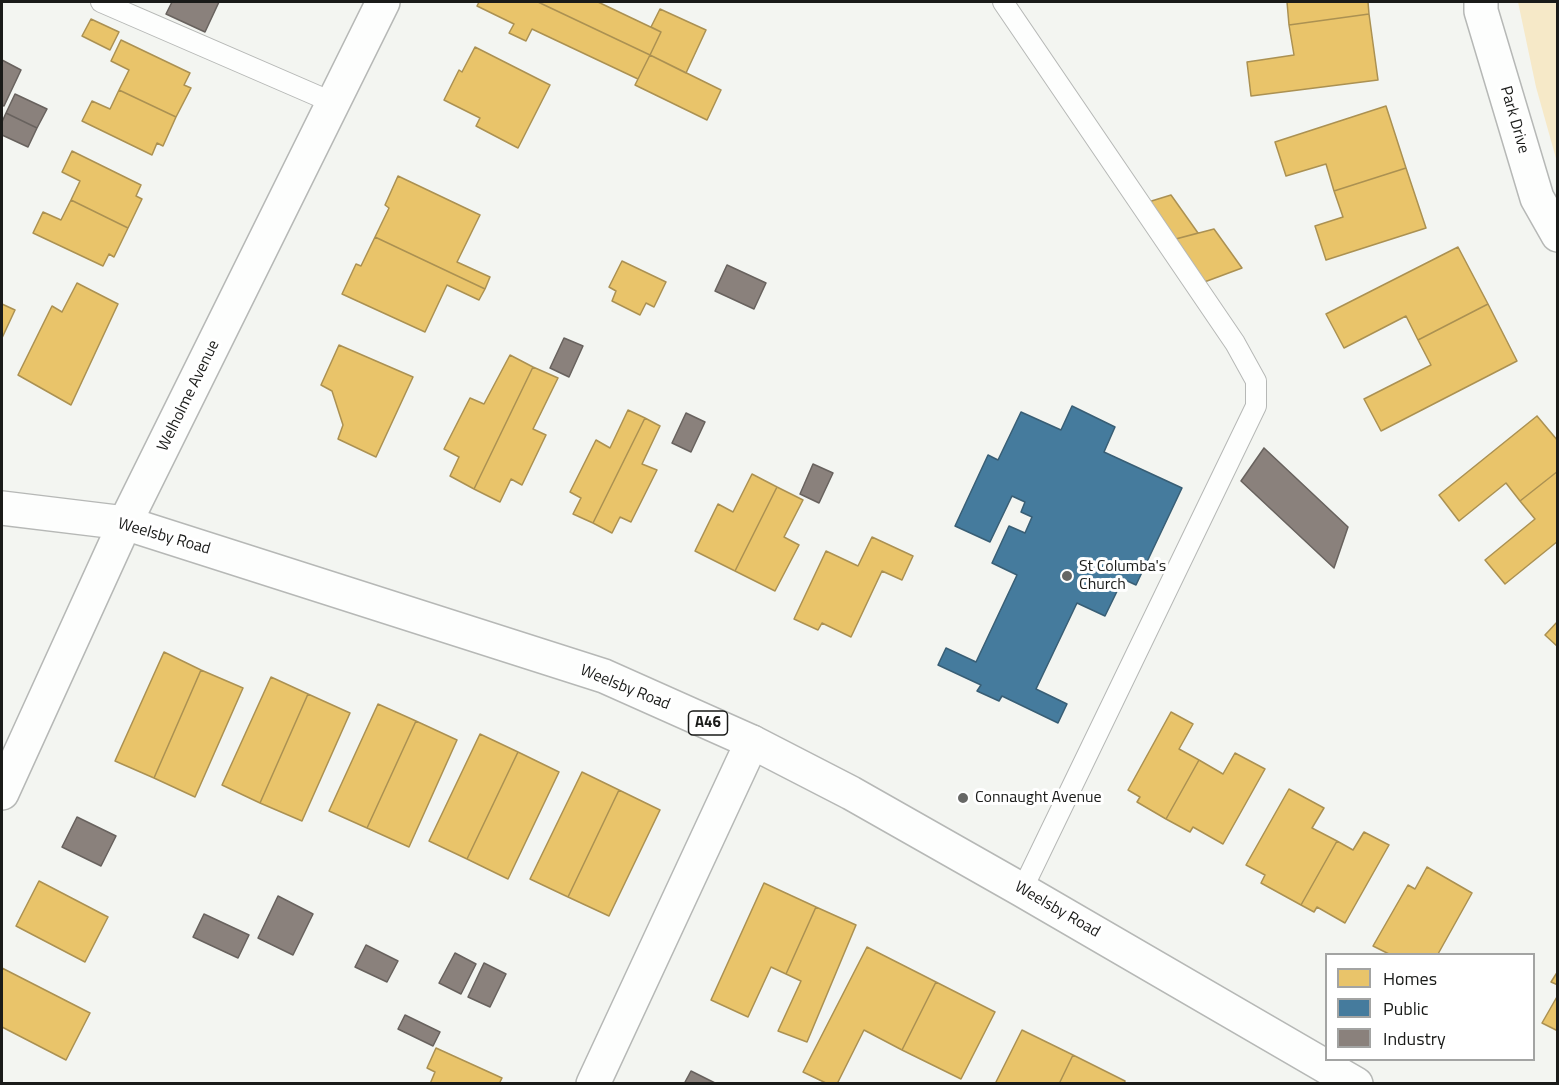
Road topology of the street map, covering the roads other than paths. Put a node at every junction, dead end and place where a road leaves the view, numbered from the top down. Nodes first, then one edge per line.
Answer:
1 (101, 2) edge
2 (383, 2) edge
3 (1003, 2) edge
4 (1481, 2) edge
5 (334, 103) junction
6 (1557, 235) edge
7 (2, 508) edge
8 (125, 523) junction
9 (752, 742) junction
10 (2, 793) edge
11 (1022, 890) junction
12 (1345, 1081) edge
13 (593, 1083) edge

1 - 5 lane
2 - 5 main road, Welholme Avenue
3 - 11 lane
4 - 6 main road, Park Drive
5 - 8 main road, Welholme Avenue
7 - 8 main road, Weelsby Road / A46
8 - 9 main road, Weelsby Road / A46
8 - 10 main road, Welholme Avenue
9 - 11 main road, Weelsby Road / A46
9 - 13 main road
11 - 12 main road, Weelsby Road / A46

